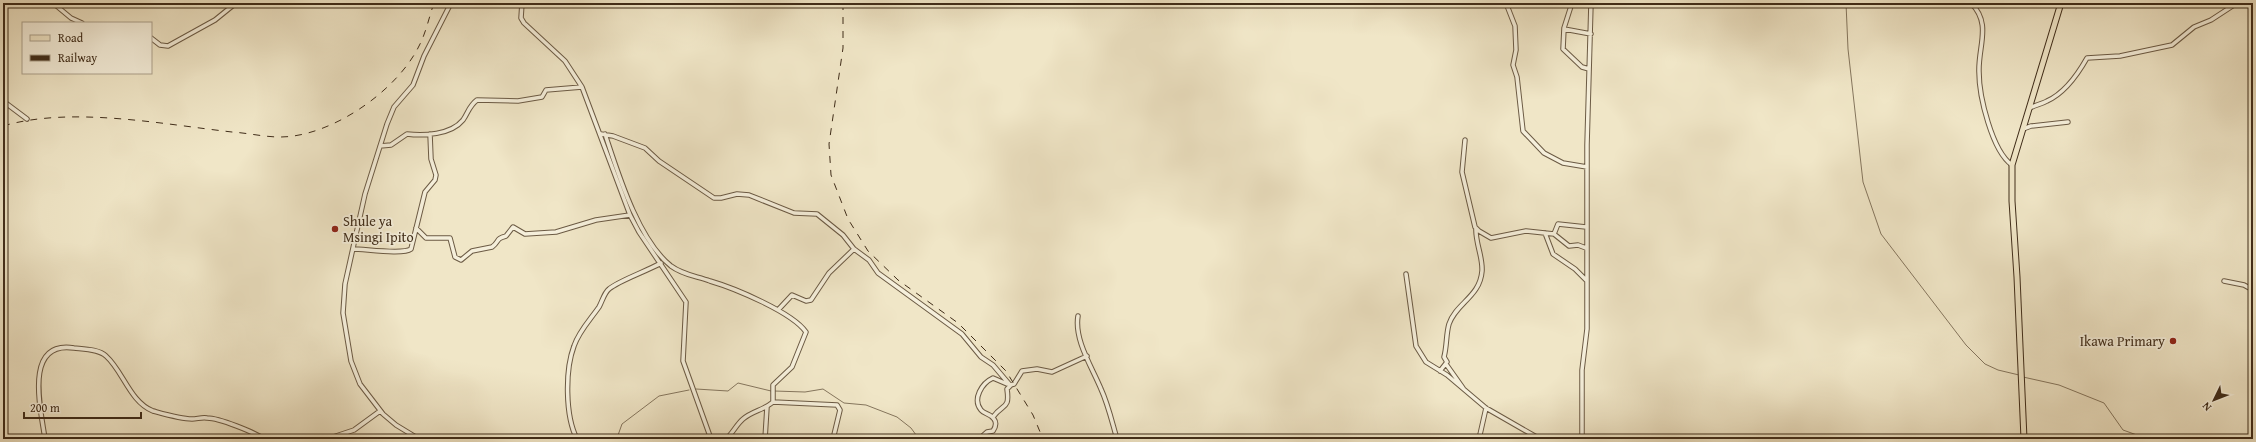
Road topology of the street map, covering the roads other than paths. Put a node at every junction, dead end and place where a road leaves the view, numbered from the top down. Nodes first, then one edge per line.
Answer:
1 (54, 3) edge
2 (236, 3) edge
3 (451, 3) edge
4 (522, 3) edge
5 (1506, 3) edge
6 (1572, 3) edge
7 (1591, 3) edge
8 (1971, 3) edge
9 (2061, 3) edge
10 (2237, 3) edge
11 (80, 22) edge
12 (1564, 29) junction
13 (1591, 34) junction
14 (152, 39) edge
15 (1590, 69) junction
16 (582, 87) junction
17 (3, 101) edge
18 (2030, 108) junction
19 (27, 119) dead end
20 (2068, 122) dead end
21 (2023, 129) junction
22 (430, 134) junction
23 (603, 134) junction
24 (1465, 140) dead end
25 (380, 146) junction
26 (2012, 165) junction
27 (1587, 167) junction
28 (630, 215) junction
29 (1586, 227) junction
30 (416, 228) junction
31 (1476, 228) junction
32 (1544, 233) junction
33 (1554, 234) junction
34 (1586, 248) junction
35 (353, 249) junction
36 (854, 249) junction
37 (661, 263) junction
38 (1406, 274) dead end
39 (1586, 280) junction
40 (2224, 281) dead end
41 (2253, 290) edge
42 (778, 310) junction
43 (1078, 316) dead end
44 (1087, 356) junction
45 (1446, 364) junction
46 (1440, 371) junction
47 (1010, 385) junction
48 (1464, 390) junction
49 (773, 402) junction
50 (767, 407) junction
51 (1486, 408) junction
52 (380, 411) junction
53 (993, 417) junction
54 (45, 439) edge
55 (264, 439) edge
56 (327, 439) edge
57 (419, 439) edge
58 (577, 439) edge
59 (711, 439) edge
60 (726, 439) edge
61 (765, 439) edge
62 (833, 439) edge
63 (979, 439) edge
64 (1117, 439) edge
65 (1479, 439) edge
66 (1540, 439) edge
67 (1582, 439) edge
68 (2024, 439) edge

1 - 11 street
2 - 14 street
3 - 25 street
4 - 16 street
5 - 27 street
6 - 12 street
7 - 13 street
8 - 26 street
9 - 18 main road
10 - 18 street
12 - 13 street
12 - 15 street
13 - 15 street
15 - 27 street
16 - 22 street
16 - 23 street
17 - 19 street
18 - 21 main road
20 - 21 street
21 - 26 main road
22 - 25 street
22 - 30 street
23 - 28 street
23 - 36 street
23 - 42 street
24 - 31 street
25 - 35 street
26 - 68 main road
27 - 29 street
28 - 30 street
28 - 37 street
29 - 33 street
29 - 34 street
30 - 35 street
31 - 32 street
31 - 45 street
32 - 33 street
32 - 39 street
33 - 34 street
34 - 39 street
35 - 52 street
36 - 42 street
36 - 47 street
37 - 58 street
37 - 59 street
38 - 46 street
39 - 67 street
40 - 41 street
42 - 49 street
43 - 44 street
44 - 47 street
44 - 64 street
45 - 46 street
45 - 48 street
46 - 48 street
47 - 53 street
47 - 53 street
48 - 51 street
49 - 50 street
49 - 62 street
50 - 60 street
50 - 61 street
51 - 65 street
51 - 66 street
52 - 56 street
52 - 57 street
53 - 63 street
54 - 55 street

